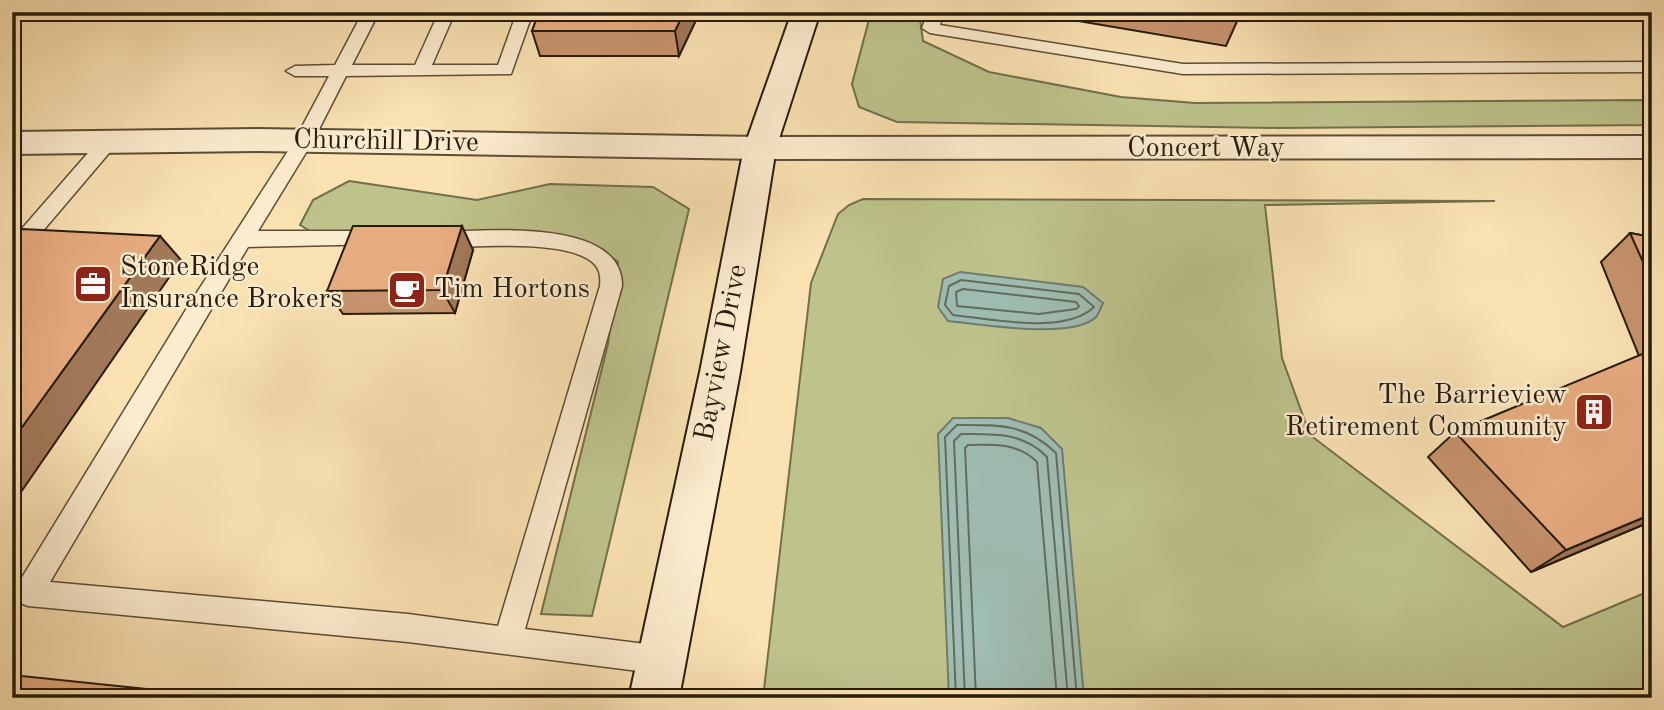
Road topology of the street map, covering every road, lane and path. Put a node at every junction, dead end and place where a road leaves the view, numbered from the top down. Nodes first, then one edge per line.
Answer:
1 (371, 12) edge
2 (447, 12) edge
3 (525, 12) edge
4 (806, 12) edge
5 (936, 12) edge
6 (1652, 67) edge
7 (421, 70) junction
8 (295, 71) dead end
9 (341, 71) junction
10 (304, 141) junction
11 (108, 142) junction
12 (12, 143) edge
13 (1652, 147) edge
14 (760, 148) junction
15 (242, 239) junction
16 (12, 254) edge
17 (508, 640) junction
18 (658, 679) edge

1 - 9 lane
2 - 7 lane
3 - 7 lane
4 - 14 street, Bayview Drive
5 - 6 lane
7 - 9 lane
8 - 9 lane
9 - 10 lane
10 - 11 street, Churchill Drive
10 - 14 street, Churchill Drive
10 - 15 lane
11 - 12 street, Churchill Drive
11 - 16 lane
13 - 14 street, Concert Way
14 - 18 street, Bayview Drive
15 - 17 lane
15 - 17 lane
17 - 18 lane

